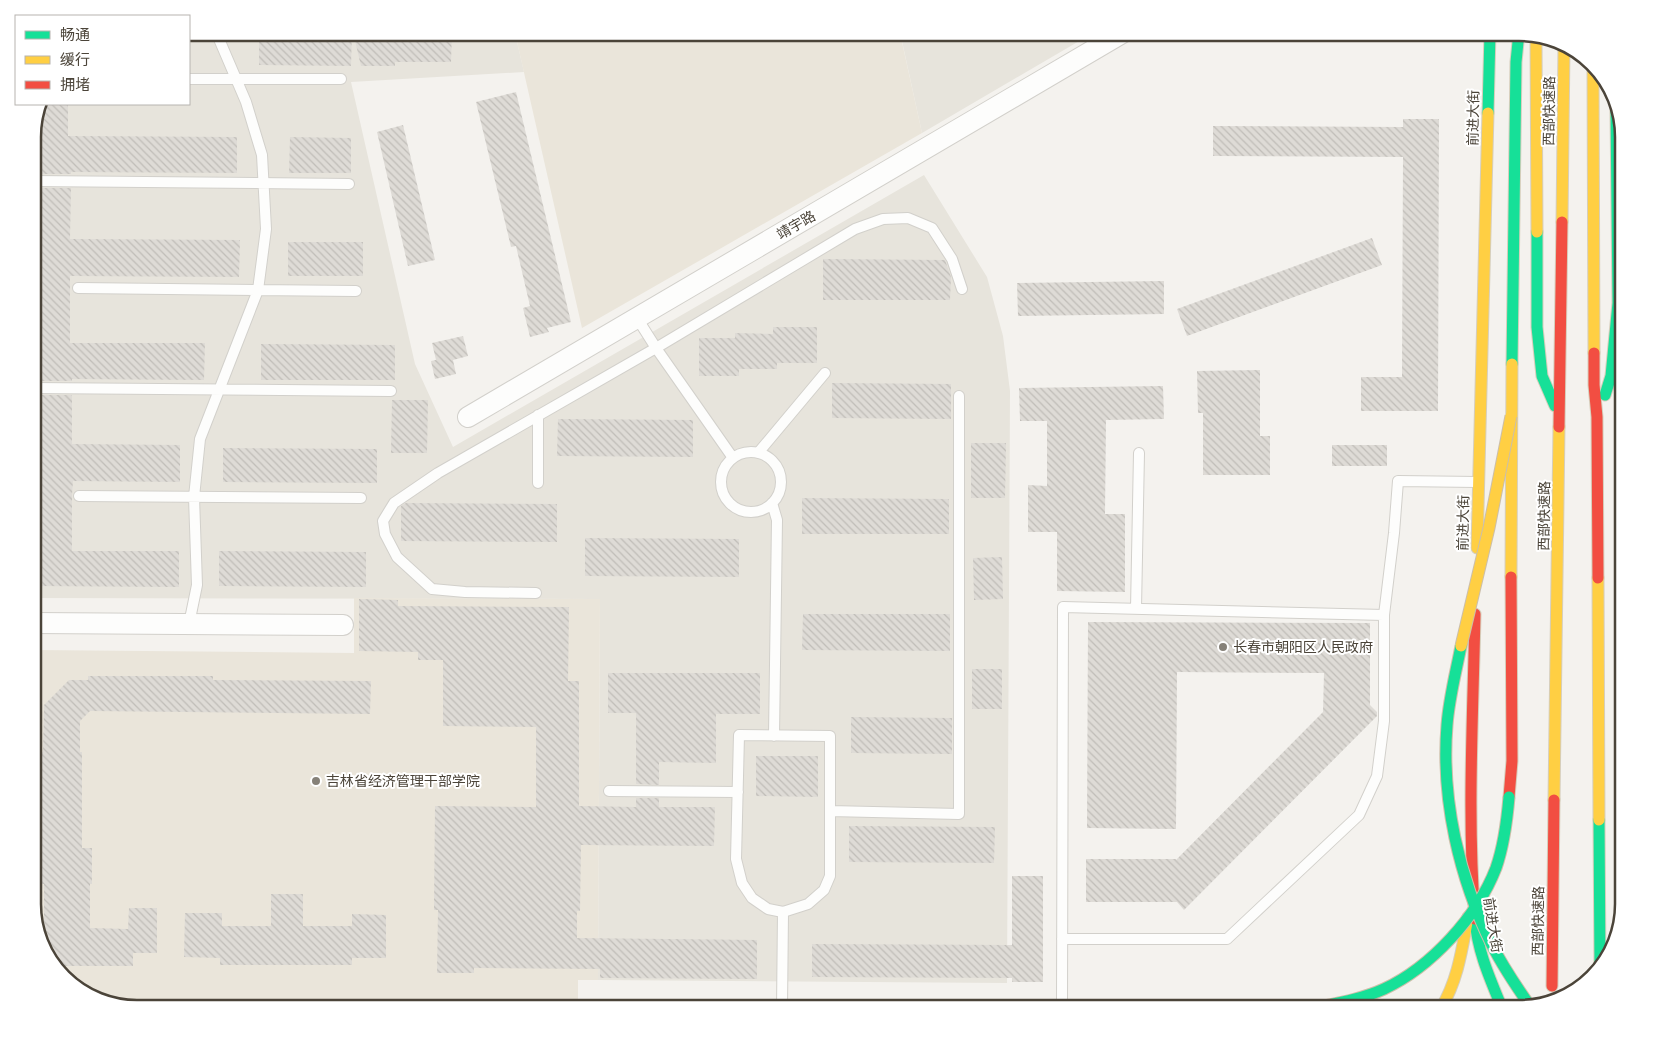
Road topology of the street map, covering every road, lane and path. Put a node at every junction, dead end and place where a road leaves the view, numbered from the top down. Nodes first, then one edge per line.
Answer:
1 (220, 41) edge
2 (1093, 41) edge
3 (1490, 41) edge
4 (1518, 41) edge
5 (1536, 43) edge
6 (1564, 53) edge
7 (1593, 76) edge
8 (341, 78) dead end
9 (190, 79) edge
10 (236, 79) junction
11 (41, 181) edge
12 (264, 183) junction
13 (349, 184) dead end
14 (78, 288) dead end
15 (962, 289) dead end
16 (258, 290) junction
17 (356, 291) dead end
18 (637, 318) junction
19 (1615, 334) edge
20 (656, 348) junction
21 (825, 373) dead end
22 (41, 388) edge
23 (219, 390) junction
24 (391, 391) dead end
25 (959, 396) dead end
26 (538, 415) junction
27 (1511, 416) junction
28 (468, 417) dead end
29 (1597, 417) junction
30 (1560, 418) junction
31 (758, 453) junction
32 (1139, 453) dead end
33 (733, 458) junction
34 (1479, 482) junction
35 (538, 483) dead end
36 (80, 496) dead end
37 (194, 497) junction
38 (361, 498) dead end
39 (772, 503) junction
40 (536, 593) dead end
41 (1136, 609) junction
42 (1384, 615) junction
43 (41, 623) edge
44 (189, 624) junction
45 (343, 625) dead end
46 (774, 736) junction
47 (610, 791) dead end
48 (738, 792) junction
49 (830, 812) junction
50 (1472, 889) junction
51 (783, 912) junction
52 (1062, 939) junction
53 (1600, 955) edge
54 (1552, 986) dead end
55 (1526, 999) edge
56 (782, 1000) edge
57 (1062, 1000) edge
58 (1354, 1000) edge
59 (1446, 1000) edge
60 (1499, 1000) edge

1 - 10 lane
2 - 18 street, 靖宇路
3 - 34 main road, 前进大街
4 - 27 main road
5 - 30 main road
6 - 30 main road, 西部快速路
7 - 29 main road
8 - 10 lane
9 - 10 lane
10 - 12 lane
11 - 12 lane
12 - 13 lane
12 - 16 lane
14 - 16 lane
15 - 20 lane
16 - 17 lane
16 - 23 lane
18 - 20 lane
18 - 28 street, 靖宇路
19 - 29 main road
20 - 26 lane
20 - 33 lane
21 - 31 lane
22 - 23 lane
23 - 24 lane
23 - 37 lane
25 - 49 lane
26 - 35 lane
26 - 40 lane
27 - 55 main road, bridge
27 - 58 main road, bridge
29 - 53 main road
30 - 54 main road, 西部快速路
31 - 33 lane
31 - 39 lane
32 - 41 lane
33 - 39 lane
34 - 42 lane
34 - 50 main road, 前进大街
36 - 37 lane
37 - 38 lane
37 - 44 lane
39 - 46 lane
41 - 42 lane
41 - 52 lane
42 - 52 lane
43 - 44 street
44 - 45 street
46 - 48 lane
46 - 49 lane
47 - 48 lane
48 - 51 lane
49 - 51 lane
50 - 59 main road
50 - 60 main road, 前进大街
51 - 56 lane
52 - 57 lane

